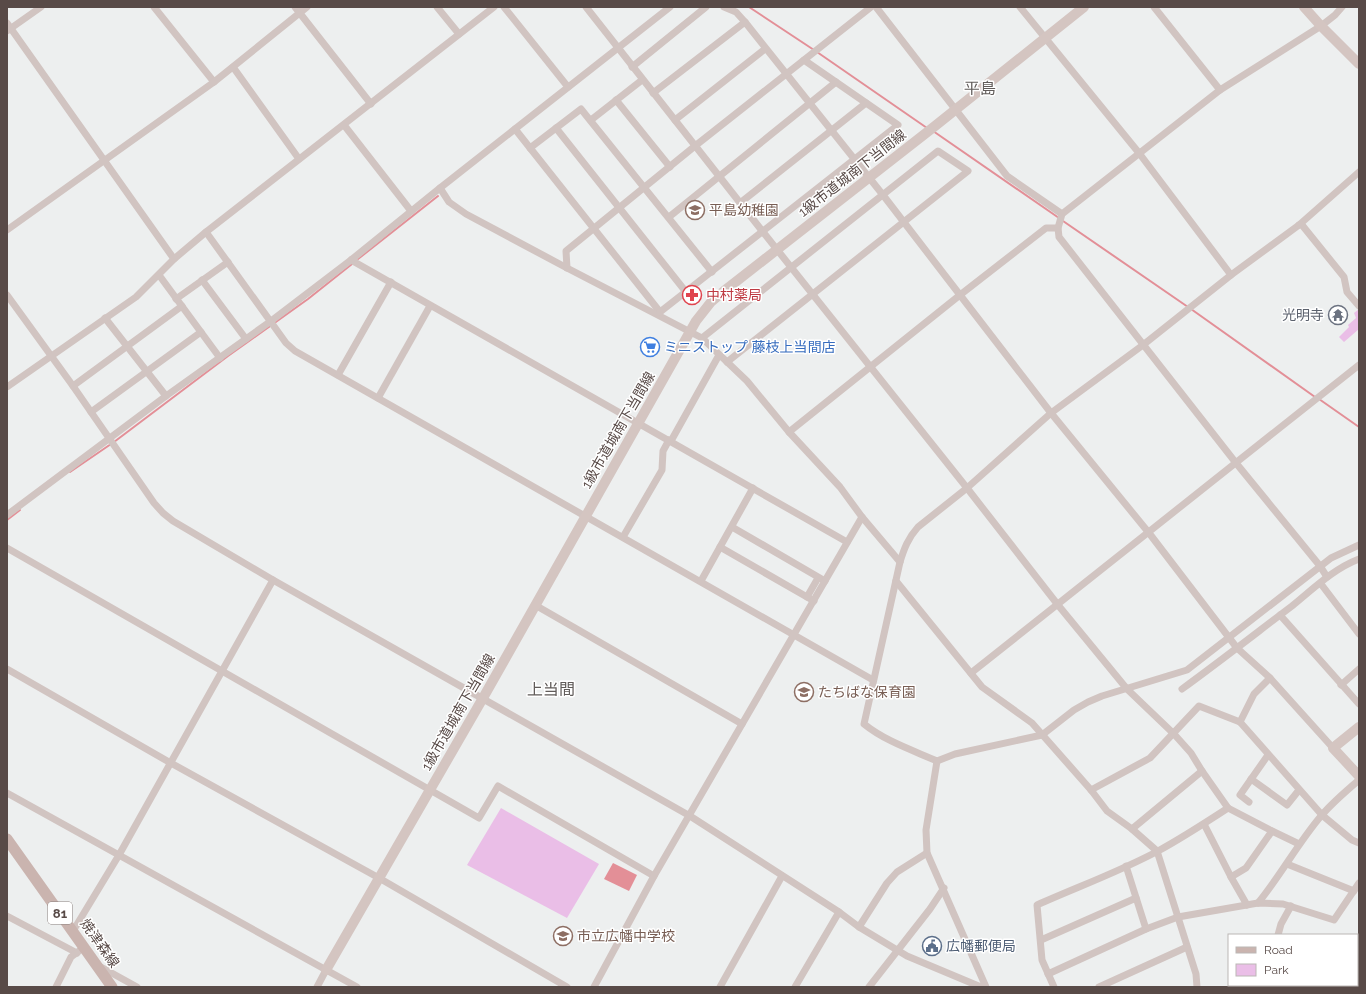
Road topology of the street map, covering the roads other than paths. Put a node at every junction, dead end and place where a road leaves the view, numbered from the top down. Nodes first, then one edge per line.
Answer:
1 (41, 7) edge
2 (154, 7) edge
3 (307, 7) edge
4 (437, 7) edge
5 (494, 7) edge
6 (504, 7) edge
7 (586, 7) edge
8 (670, 7) edge
9 (706, 7) edge
10 (724, 7) edge
11 (871, 7) edge
12 (876, 7) edge
13 (1020, 7) edge
14 (1084, 7) edge
15 (1154, 7) edge
16 (1304, 7) edge
17 (1342, 7) edge
18 (297, 10) edge
19 (745, 22) junction
20 (1321, 26) junction
21 (8, 28) edge
22 (459, 34) junction
23 (1045, 38) junction
24 (618, 48) junction
25 (765, 49) junction
26 (804, 60) junction
27 (1359, 64) edge
28 (233, 67) junction
29 (632, 67) junction
30 (786, 74) junction
31 (642, 80) junction
32 (214, 82) junction
33 (836, 82) junction
34 (568, 87) junction
35 (1220, 90) junction
36 (653, 93) junction
37 (616, 100) junction
38 (866, 103) junction
39 (371, 104) junction
40 (810, 104) junction
41 (956, 109) junction
42 (591, 120) junction
43 (675, 120) junction
44 (344, 125) junction
45 (556, 128) junction
46 (515, 129) junction
47 (831, 130) junction
48 (695, 146) junction
49 (530, 148) junction
50 (1139, 153) junction
51 (299, 159) junction
52 (854, 159) junction
53 (106, 161) junction
54 (670, 167) junction
55 (1359, 172) edge
56 (719, 176) junction
57 (869, 177) junction
58 (644, 187) junction
59 (440, 188) junction
60 (883, 195) junction
61 (740, 203) junction
62 (619, 208) junction
63 (411, 211) junction
64 (1062, 214) junction
65 (669, 217) junction
66 (903, 221) junction
67 (1299, 225) junction
68 (593, 228) junction
69 (1058, 228) junction
70 (7, 230) edge
71 (206, 232) junction
72 (763, 232) junction
73 (777, 250) junction
74 (174, 259) junction
75 (351, 260) junction
76 (228, 262) junction
77 (567, 268) junction
78 (791, 268) junction
79 (712, 272) junction
80 (159, 275) junction
81 (1231, 275) junction
82 (202, 280) junction
83 (391, 282) junction
84 (686, 292) junction
85 (812, 294) junction
86 (7, 295) edge
87 (960, 295) junction
88 (176, 299) junction
89 (182, 306) junction
90 (430, 306) junction
91 (1359, 306) edge
92 (660, 313) junction
93 (105, 318) junction
94 (273, 324) junction
95 (201, 332) junction
96 (690, 332) junction
97 (702, 338) junction
98 (246, 339) junction
99 (128, 345) junction
100 (1143, 345) junction
101 (719, 355) junction
102 (51, 356) junction
103 (220, 358) junction
104 (727, 362) junction
105 (1359, 365) edge
106 (870, 367) junction
107 (147, 371) junction
108 (338, 375) junction
109 (73, 386) junction
110 (7, 387) edge
111 (166, 396) junction
112 (378, 398) junction
113 (91, 412) junction
114 (1051, 413) junction
115 (638, 423) junction
116 (789, 432) junction
117 (110, 438) junction
118 (670, 441) junction
119 (1236, 463) junction
120 (753, 488) junction
121 (968, 488) junction
122 (7, 515) edge
123 (586, 516) junction
124 (862, 518) junction
125 (732, 527) junction
126 (1149, 533) junction
127 (624, 537) junction
128 (847, 542) junction
129 (1359, 545) edge
130 (720, 547) junction
131 (7, 548) edge
132 (1358, 560) edge
133 (900, 562) junction
134 (1320, 566) junction
135 (1327, 577) junction
136 (818, 578) junction
137 (273, 580) junction
138 (701, 581) junction
139 (896, 581) junction
140 (825, 582) junction
141 (1320, 584) junction
142 (807, 597) junction
143 (814, 601) junction
144 (536, 605) junction
145 (1058, 605) junction
146 (1280, 615) junction
147 (1359, 634) edge
148 (794, 635) junction
149 (1229, 638) junction
150 (1237, 648) junction
151 (7, 669) edge
152 (1359, 669) edge
153 (222, 670) junction
154 (971, 673) junction
155 (1270, 678) junction
156 (873, 680) junction
157 (1341, 685) junction
158 (1127, 689) junction
159 (1182, 689) dead end
160 (483, 698) junction
161 (1359, 704) edge
162 (1240, 722) junction
163 (742, 724) junction
164 (1359, 727) edge
165 (1042, 734) junction
166 (1174, 734) junction
167 (1333, 748) junction
168 (1268, 755) junction
169 (936, 761) junction
170 (170, 762) junction
171 (1202, 771) junction
172 (1359, 776) edge
173 (1251, 779) junction
174 (1359, 780) edge
175 (430, 790) junction
176 (1091, 790) junction
177 (1299, 790) junction
178 (7, 793) edge
179 (1249, 802) dead end
180 (1228, 808) junction
181 (1322, 815) junction
182 (690, 816) junction
183 (1204, 824) junction
184 (1132, 829) junction
185 (1272, 831) junction
186 (7, 839) edge
187 (1359, 843) edge
188 (1299, 844) junction
189 (1157, 851) junction
190 (927, 853) junction
191 (118, 855) junction
192 (1287, 864) junction
193 (1126, 866) junction
194 (654, 876) junction
195 (782, 876) junction
196 (1231, 877) junction
197 (379, 878) junction
198 (1359, 883) edge
199 (944, 888) junction
200 (1354, 891) junction
201 (1136, 898) junction
202 (1258, 903) junction
203 (1247, 905) junction
204 (1291, 906) junction
205 (839, 912) junction
206 (7, 916) edge
207 (1178, 917) junction
208 (859, 927) junction
209 (1146, 929) junction
210 (73, 931) junction
211 (1278, 934) edge
212 (1041, 940) junction
213 (1188, 947) junction
214 (897, 950) junction
215 (77, 952) junction
216 (96, 964) junction
217 (326, 970) junction
218 (1048, 974) junction
219 (56, 987) edge
220 (112, 987) edge
221 (137, 987) edge
222 (317, 987) edge
223 (357, 987) edge
224 (567, 987) edge
225 (594, 987) edge
226 (720, 987) edge
227 (795, 987) edge
228 (869, 987) edge
229 (981, 987) edge
230 (986, 987) edge
231 (1054, 987) edge
232 (1099, 987) edge
233 (1197, 987) edge

1 - 21 street
2 - 32 street
3 - 18 street
4 - 22 street
5 - 22 street
6 - 34 street
7 - 24 street
8 - 24 street
9 - 29 street
10 - 19 street
11 - 26 street
12 - 41 street
13 - 23 street
14 - 23 street, 1級市道城南下当間線
15 - 35 street
16 - 20 street
17 - 20 street
18 - 28 street
18 - 39 street
19 - 25 street
19 - 36 street
20 - 27 street
20 - 35 street
21 - 53 street
22 - 39 street
23 - 41 street, 1級市道城南下当間線
23 - 50 street
24 - 29 street
24 - 34 street
25 - 30 street
25 - 43 street
26 - 30 street
26 - 33 street
28 - 32 street
28 - 51 street
29 - 31 street
30 - 40 street
30 - 48 street
31 - 36 street
31 - 37 street
32 - 53 street
33 - 38 street
33 - 40 street
34 - 46 street
35 - 50 street
36 - 43 street
37 - 42 street
37 - 54 street
38 - 47 street
38 - 52 street
39 - 44 street
40 - 47 street
40 - 56 street
41 - 57 street, 1級市道城南下当間線
41 - 64 street
42 - 45 street
42 - 58 street
43 - 48 street
44 - 51 street
44 - 63 street
45 - 49 street
45 - 62 street
46 - 49 street
46 - 59 street
47 - 52 street
47 - 61 street
48 - 54 street
48 - 56 street
49 - 68 street
50 - 64 street
50 - 81 street
51 - 71 street
52 - 57 street
52 - 72 street
53 - 70 street
53 - 74 street
54 - 58 street
55 - 67 street
56 - 61 street
56 - 65 street
57 - 60 street
57 - 73 street, 1級市道城南下当間線
58 - 62 street
58 - 65 street
59 - 63 street
59 - 77 street
60 - 66 street
60 - 66 street
60 - 78 street
61 - 72 street
62 - 68 street
62 - 84 street
63 - 75 street
64 - 69 street
65 - 79 street
66 - 85 street
66 - 87 street
67 - 81 street
67 - 91 street
68 - 77 street
68 - 92 street
69 - 87 street
69 - 100 street
71 - 74 street
71 - 76 street
72 - 73 street
72 - 79 street
73 - 78 street
73 - 96 street, 1級市道城南下当間線
74 - 80 street
75 - 83 street
75 - 94 street
76 - 82 street
76 - 94 street
77 - 92 street
78 - 85 street
78 - 97 street
79 - 84 street
80 - 88 street
80 - 93 street
81 - 100 street
82 - 88 street
82 - 98 street
83 - 90 street
83 - 108 street
84 - 92 street
85 - 104 street
85 - 106 street
86 - 102 street
87 - 106 street
87 - 114 street
88 - 89 street
89 - 95 street
89 - 99 street
90 - 112 street
90 - 115 street
92 - 96 street
93 - 99 street
93 - 102 street
94 - 98 street
94 - 108 street
95 - 103 street
95 - 107 street
96 - 97 street
96 - 115 street, 1級市道城南下当間線
97 - 101 street
98 - 103 street
99 - 107 street
99 - 109 street
100 - 114 street
100 - 119 street
101 - 104 street
101 - 118 street
102 - 109 street
102 - 110 street
103 - 111 street
104 - 116 street
105 - 119 street
106 - 116 street
106 - 121 street
107 - 111 street
107 - 113 street
108 - 112 street
109 - 113 street
111 - 117 street
112 - 123 street
113 - 117 street
114 - 121 street
114 - 126 street
115 - 118 street
115 - 123 street, 1級市道城南下当間線
116 - 124 street
117 - 122 street
117 - 137 street
118 - 120 street
118 - 127 street
119 - 126 street
119 - 134 street
120 - 125 street
120 - 128 street
121 - 133 street
121 - 145 street
123 - 127 street
123 - 144 street, 1級市道城南下当間線
124 - 128 street
124 - 133 street
125 - 130 street
125 - 136 street
126 - 145 street
126 - 149 street
127 - 138 street
128 - 140 street
129 - 134 street
130 - 138 street
130 - 142 street
131 - 153 street
132 - 135 street
133 - 139 street
134 - 135 street
134 - 149 street
135 - 141 street
136 - 140 street
136 - 142 street
137 - 153 street
137 - 160 street
138 - 148 street
139 - 154 street
139 - 156 street
140 - 143 street
141 - 146 street
141 - 147 street
142 - 143 street
143 - 148 street
144 - 160 street, 1級市道城南下当間線
144 - 163 street
145 - 154 street
145 - 158 street
146 - 150 street
146 - 157 street
148 - 156 street
148 - 163 street
149 - 150 street
149 - 158 street
150 - 155 street
150 - 159 street
151 - 170 street
152 - 157 street
153 - 170 street
153 - 175 street
154 - 165 street
155 - 162 street
155 - 167 street
156 - 169 street
157 - 161 street
158 - 165 street
158 - 166 street
160 - 175 street, 1級市道城南下当間線
160 - 182 street
162 - 166 street
162 - 168 street
163 - 182 street
164 - 167 street
165 - 169 street
165 - 176 street
166 - 171 street
166 - 176 street
167 - 172 street
168 - 173 street
168 - 177 street
169 - 190 street
170 - 191 street
170 - 197 street
171 - 180 street
171 - 184 street
173 - 177 street
173 - 179 street
174 - 181 street
175 - 194 street
175 - 197 street, 1級市道城南下当間線
176 - 184 street
177 - 181 street
178 - 191 street
180 - 183 street
180 - 185 street
181 - 187 street
181 - 188 street
182 - 194 street
182 - 195 street
183 - 189 street
183 - 196 street
184 - 189 street
185 - 188 street
185 - 196 street
186 - 210 main road, 焼津森線 / 81
188 - 192 street
189 - 193 street
189 - 207 street
190 - 199 street
190 - 208 street
191 - 210 street
191 - 217 street
192 - 200 street
192 - 202 street
193 - 201 street
193 - 212 street
194 - 225 street
195 - 205 street
195 - 226 street
196 - 203 street
197 - 217 street, 1級市道城南下当間線
197 - 224 street
198 - 200 street
199 - 214 street
199 - 230 street
200 - 204 street
201 - 209 street
201 - 212 street
202 - 203 street
202 - 204 street
203 - 207 street
204 - 211 street
205 - 208 street
205 - 227 street
206 - 215 street
207 - 209 street
207 - 213 street
208 - 214 street
209 - 218 street
210 - 215 main road, 焼津森線 / 81
212 - 218 street
213 - 232 street
213 - 233 street
214 - 228 street
214 - 229 street
215 - 216 main road, 焼津森線 / 81
215 - 219 street
216 - 220 main road, 焼津森線 / 81
216 - 221 street
217 - 222 street, 1級市道城南下当間線
217 - 223 street
218 - 231 street

